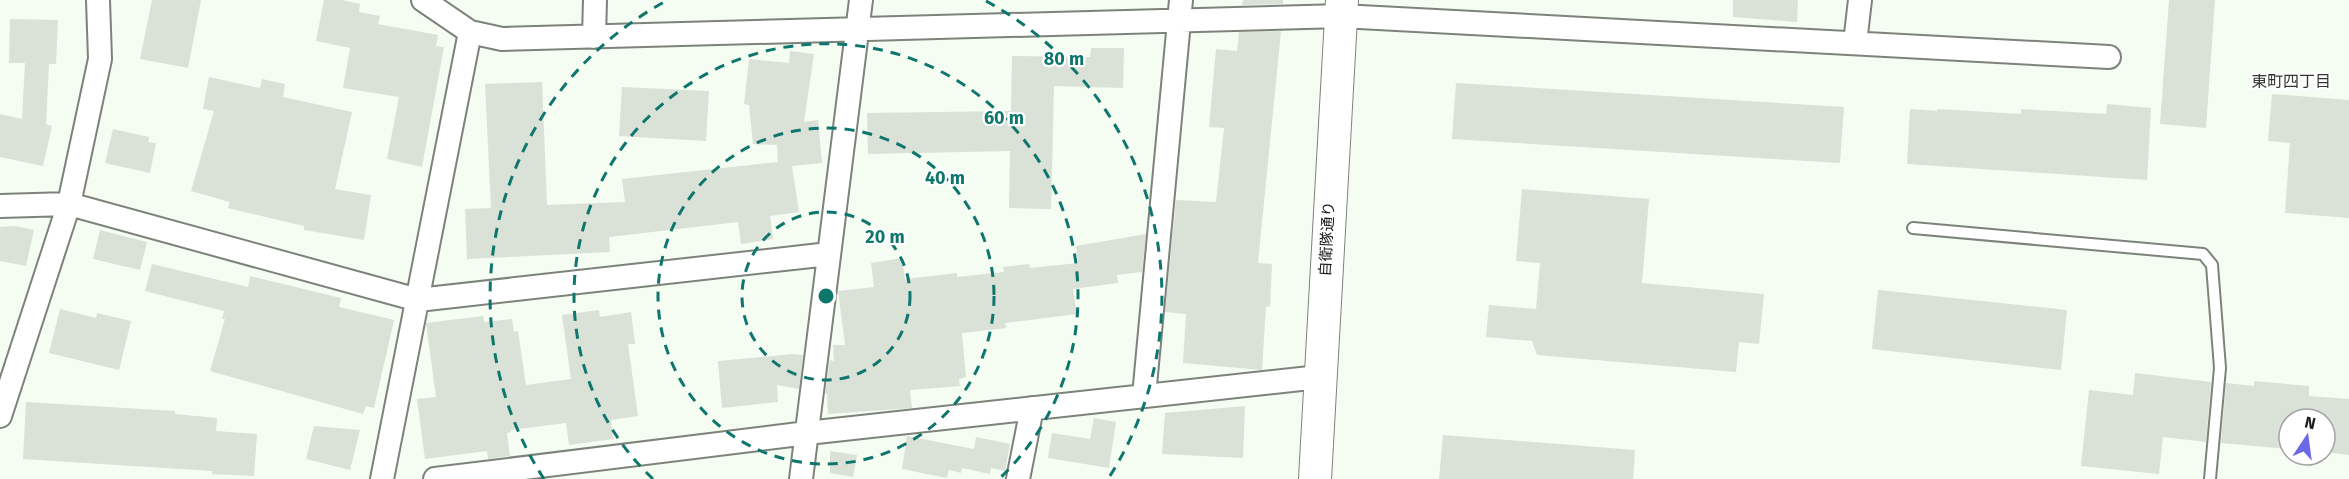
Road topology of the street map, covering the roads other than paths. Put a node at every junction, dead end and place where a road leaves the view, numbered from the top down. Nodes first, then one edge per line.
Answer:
1 (98, 0) edge
2 (423, 0) edge
3 (595, 0) edge
4 (861, 0) edge
5 (1860, 0) edge
6 (1342, 8) edge
7 (1180, 10) edge
8 (857, 30) junction
9 (470, 32) junction
10 (594, 37) junction
11 (1855, 44) junction
12 (2109, 57) dead end
13 (69, 204) junction
14 (0, 206) edge
15 (1913, 228) dead end
16 (829, 254) junction
17 (418, 300) junction
18 (1319, 376) junction
19 (1144, 396) junction
20 (1032, 408) junction
21 (0, 416) edge
22 (807, 433) junction
23 (381, 479) edge
24 (435, 479) edge
25 (801, 479) edge
26 (1018, 479) edge
27 (1315, 479) edge
28 (2210, 479) edge

1 - 13 street
2 - 9 street
3 - 10 street
4 - 8 street
5 - 11 street
6 - 7 street
6 - 11 street
6 - 18 street, 自衛隊通り
7 - 8 street
7 - 19 street
8 - 10 street
8 - 16 street
9 - 10 street
9 - 17 street
11 - 12 street
13 - 14 street
13 - 17 street
13 - 21 street
15 - 28 lane
16 - 17 street
16 - 22 street
17 - 23 street
18 - 19 street
18 - 27 street, 自衛隊通り
19 - 20 street
20 - 22 street
20 - 26 street
22 - 24 street
22 - 25 street

